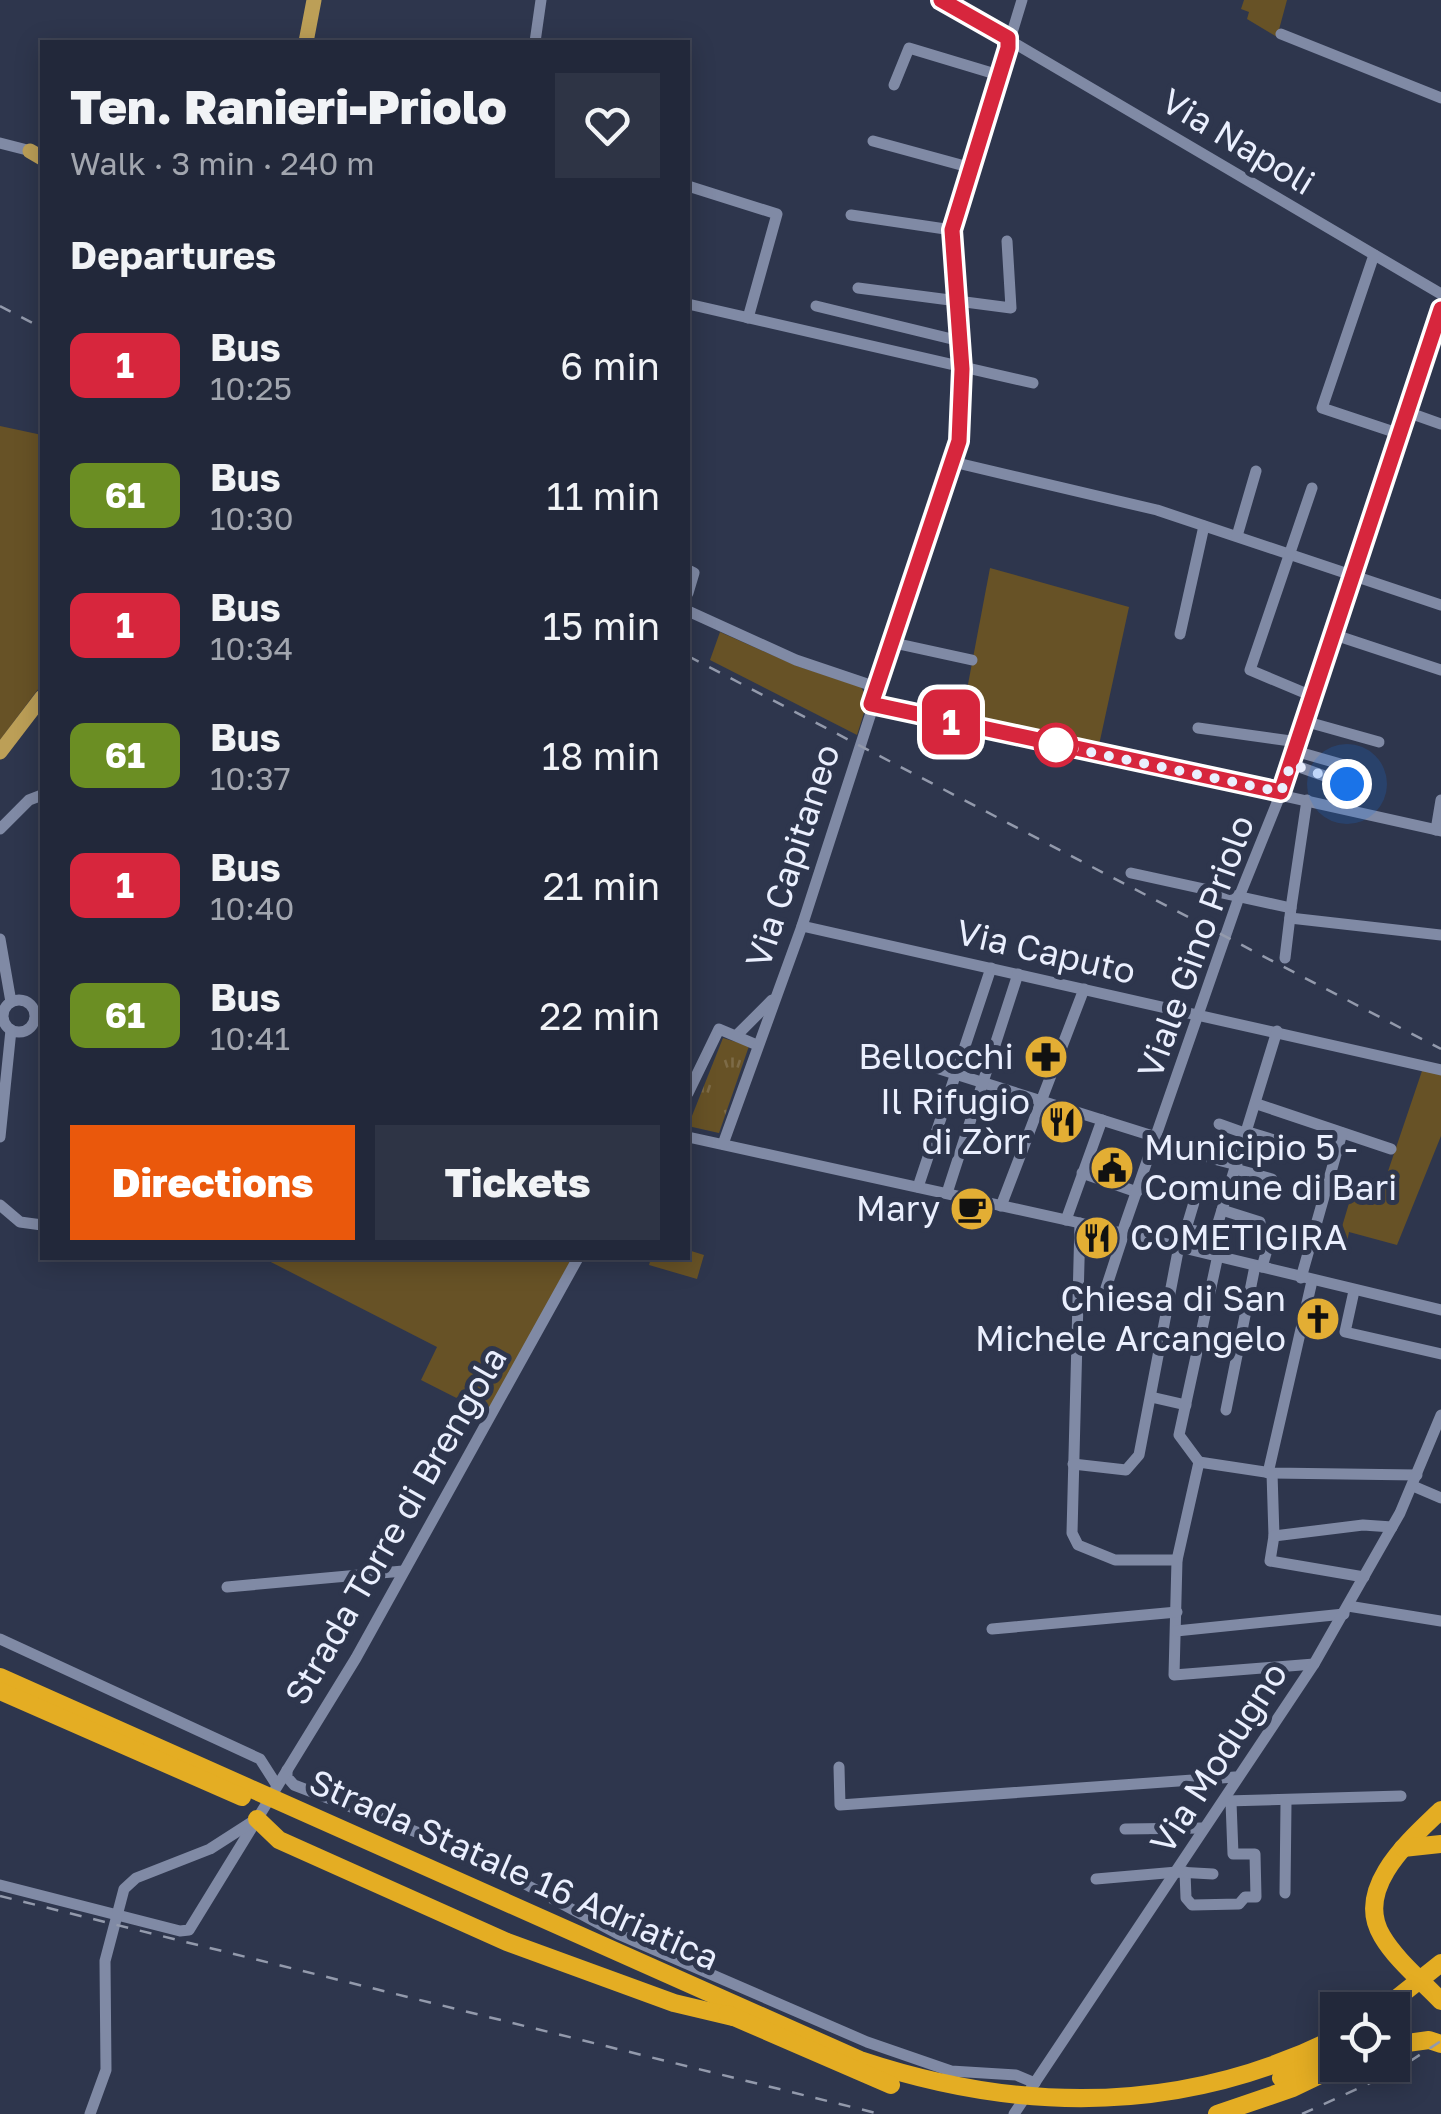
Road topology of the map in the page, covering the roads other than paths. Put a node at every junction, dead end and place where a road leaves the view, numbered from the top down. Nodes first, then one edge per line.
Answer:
1 (314, 0) edge
2 (524, 0) edge
3 (941, 0) edge
4 (1022, 0) edge
5 (541, 1) edge
6 (1282, 34) dead end
7 (1008, 38) junction
8 (306, 40) edge
9 (535, 40) edge
10 (1002, 76) junction
11 (894, 85) dead end
12 (1441, 98) edge
13 (874, 141) dead end
14 (0, 143) edge
15 (39, 153) edge
16 (972, 168) junction
17 (690, 187) edge
18 (851, 215) dead end
19 (952, 230) junction
20 (1007, 241) dead end
21 (1374, 255) junction
22 (858, 288) dead end
23 (1441, 294) edge
24 (957, 302) junction
25 (690, 304) edge
26 (816, 306) dead end
27 (1441, 308) edge
28 (748, 318) junction
29 (960, 341) junction
30 (962, 369) junction
31 (1033, 383) dead end
32 (1407, 412) junction
33 (1441, 424) edge
34 (1400, 434) junction
35 (953, 462) junction
36 (1256, 470) dead end
37 (1312, 488) dead end
38 (1204, 526) junction
39 (1237, 536) junction
40 (1290, 555) junction
41 (1352, 575) junction
42 (1441, 606) edge
43 (690, 611) edge
44 (1180, 634) dead end
45 (1332, 634) junction
46 (894, 643) junction
47 (972, 660) dead end
48 (1441, 670) edge
49 (878, 688) junction
50 (1312, 696) junction
51 (40, 700) edge
52 (871, 704) junction
53 (1304, 721) junction
54 (1198, 728) dead end
55 (1378, 742) dead end
56 (1294, 752) junction
57 (1, 753) edge
58 (1344, 764) dead end
59 (1347, 784) dead end
60 (1281, 792) junction
61 (40, 797) edge
62 (1307, 800) junction
63 (1441, 800) edge
64 (0, 829) edge
65 (1438, 831) edge
66 (1130, 873) dead end
67 (1240, 896) junction
68 (1293, 915) junction
69 (802, 926) junction
70 (1441, 935) edge
71 (0, 939) edge
72 (1285, 958) dead end
73 (990, 968) junction
74 (1018, 974) junction
75 (1084, 989) junction
76 (775, 996) junction
77 (4, 1009) edge
78 (38, 1012) edge
79 (1200, 1015) junction
80 (11, 1030) junction
81 (1277, 1031) junction
82 (738, 1034) junction
83 (757, 1044) junction
84 (911, 1060) dead end
85 (1441, 1070) edge
86 (955, 1074) junction
87 (983, 1082) junction
88 (690, 1089) edge
89 (1042, 1101) junction
90 (1257, 1104) junction
91 (1102, 1120) junction
92 (1, 1122) edge
93 (1219, 1124) dead end
94 (1247, 1133) junction
95 (1342, 1133) junction
96 (690, 1136) edge
97 (0, 1137) edge
98 (1156, 1137) junction
99 (1284, 1143) dead end
100 (724, 1144) junction
101 (1391, 1149) dead end
102 (1210, 1158) dead end
103 (1234, 1171) junction
104 (1082, 1173) junction
105 (1270, 1185) dead end
106 (918, 1187) junction
107 (1137, 1192) junction
108 (947, 1194) junction
109 (1224, 1203) junction
110 (0, 1205) edge
111 (1001, 1206) junction
112 (9, 1216) junction
113 (1066, 1220) junction
114 (1260, 1222) dead end
115 (1080, 1223) junction
116 (40, 1224) edge
117 (0, 1228) edge
118 (1123, 1233) junction
119 (1269, 1243) dead end
120 (1178, 1246) junction
121 (1195, 1250) junction
122 (1213, 1254) junction
123 (577, 1260) edge
124 (1259, 1267) junction
125 (1306, 1279) junction
126 (1106, 1288) dead end
127 (1354, 1291) junction
128 (1441, 1310) edge
129 (1441, 1354) edge
130 (1151, 1397) junction
131 (1186, 1404) junction
132 (1226, 1410) dead end
133 (1441, 1416) edge
134 (1199, 1462) junction
135 (1073, 1464) junction
136 (1270, 1473) junction
137 (1415, 1480) junction
138 (1441, 1498) edge
139 (1392, 1527) junction
140 (1274, 1536) junction
141 (1177, 1560) junction
142 (404, 1571) junction
143 (1364, 1577) junction
144 (227, 1587) dead end
145 (1346, 1610) junction
146 (1176, 1612) junction
147 (1441, 1621) edge
148 (992, 1629) dead end
149 (1176, 1631) junction
150 (0, 1639) edge
151 (1314, 1664) junction
152 (0, 1677) edge
153 (0, 1690) edge
154 (840, 1767) dead end
155 (288, 1770) junction
156 (1235, 1777) junction
157 (1401, 1796) dead end
158 (267, 1801) junction
159 (1225, 1801) junction
160 (1286, 1803) junction
161 (1440, 1818) edge
162 (1203, 1828) junction
163 (1125, 1829) dead end
164 (1441, 1844) edge
165 (1403, 1848) junction
166 (1181, 1872) junction
167 (1214, 1874) dead end
168 (1096, 1879) dead end
169 (0, 1885) edge
170 (1285, 1893) dead end
171 (1441, 1954) edge
172 (1441, 1963) edge
173 (1434, 1979) edge
174 (1410, 1993) edge
175 (1410, 2001) edge
176 (1441, 2001) edge
177 (1410, 2043) edge
178 (1441, 2044) edge
179 (1320, 2045) edge
180 (1320, 2059) edge
181 (1320, 2075) edge
182 (1033, 2085) junction
183 (1192, 2109) dead end
184 (1003, 2111) edge
185 (90, 2114) edge
186 (1217, 2114) edge

1 - 8 main road
2 - 5 street
3 - 7 street, Via Napoli
4 - 7 street, Via Capitaneo
5 - 9 street
6 - 12 street
7 - 10 street, Via Capitaneo
7 - 21 street, Via Napoli
10 - 11 street
10 - 16 street, Via Capitaneo
13 - 16 street
14 - 15 street
16 - 19 street, Via Capitaneo
17 - 28 street
18 - 19 street
19 - 24 street, Via Capitaneo
20 - 24 street
21 - 23 street, Via Napoli
21 - 34 street
22 - 24 street
24 - 29 street, Via Capitaneo
25 - 28 street
26 - 29 street
27 - 32 street, Viale Gino Priolo
28 - 30 street
29 - 30 street, Via Capitaneo
30 - 31 street
30 - 35 street, Via Capitaneo
32 - 33 street
32 - 34 street, Viale Gino Priolo
34 - 41 street, Viale Gino Priolo
35 - 38 street
35 - 46 street, Via Capitaneo
36 - 39 street
37 - 40 street
38 - 39 street
38 - 44 street
39 - 40 street
40 - 41 street
40 - 50 street
41 - 42 street
41 - 45 street, Viale Gino Priolo
43 - 49 street
45 - 48 street
45 - 50 street, Viale Gino Priolo
46 - 47 street
46 - 49 street, Via Capitaneo
49 - 52 street, Via Capitaneo
50 - 53 street, Viale Gino Priolo
51 - 57 main road
52 - 60 street
52 - 69 street, Via Capitaneo
53 - 55 street
53 - 56 street, Viale Gino Priolo
54 - 56 street
56 - 58 street
56 - 59 street
56 - 60 street, Viale Gino Priolo
60 - 62 street
60 - 67 street, Viale Gino Priolo
61 - 64 street
62 - 65 street
62 - 68 street
63 - 65 street
66 - 67 street
67 - 68 street
67 - 79 street, Viale Gino Priolo
68 - 70 street
68 - 72 street
69 - 73 street, Via Caputo
69 - 76 street, Via Capitaneo
71 - 77 street
73 - 74 street, Via Caputo
73 - 86 street
74 - 75 street, Via Caputo
74 - 87 street
75 - 79 street, Via Caputo
75 - 89 street
76 - 82 street
76 - 83 street, Via Capitaneo
77 - 78 street
77 - 80 street
78 - 80 street
79 - 81 street, Via Caputo
79 - 98 street, Viale Gino Priolo
80 - 92 street
81 - 85 street, Via Caputo
81 - 90 street
82 - 83 street
82 - 88 street
83 - 100 street, Via Capitaneo
84 - 86 street
86 - 87 street
86 - 106 street
87 - 89 street
87 - 108 street
89 - 91 street
89 - 111 street
90 - 94 street
90 - 95 street
91 - 98 street
91 - 104 street
92 - 97 street
93 - 94 street
94 - 99 street
94 - 103 street
95 - 101 street
95 - 125 street
96 - 100 street
98 - 107 street, Viale Gino Priolo
100 - 106 street
102 - 103 street
103 - 105 street
103 - 109 street
104 - 107 street
104 - 113 street
106 - 108 street
107 - 118 street, Viale Gino Priolo
108 - 111 street
109 - 114 street
109 - 121 street
109 - 122 street
110 - 112 street
111 - 113 street
112 - 116 street
112 - 117 street
113 - 115 street
115 - 118 street
115 - 135 street
118 - 120 street
118 - 126 street, Viale Gino Priolo
119 - 124 street
120 - 121 street
120 - 130 street
121 - 122 street
122 - 124 street
122 - 131 street
123 - 142 street, Strada Torre di Brengola
124 - 125 street
124 - 132 street
125 - 127 street
125 - 136 street
127 - 128 street
127 - 129 street
130 - 131 street
130 - 135 street
131 - 134 street
133 - 137 street, Via Modugno
134 - 136 street
134 - 141 street
135 - 141 street
136 - 137 street
136 - 140 street
137 - 138 street
137 - 139 street, Via Modugno
139 - 140 street
139 - 143 street, Via Modugno
140 - 143 street
141 - 146 street
142 - 144 street
142 - 155 street, Strada Torre di Brengola
143 - 145 street, Via Modugno
145 - 147 street
145 - 149 street
145 - 151 street, Via Modugno
146 - 148 street
146 - 149 street
149 - 151 street
150 - 158 street
151 - 156 street, Via Modugno
152 - 158 highway, Strada Statale 16 Adriatica
153 - 158 highway, Strada Statale 16 Adriatica
154 - 156 street
155 - 158 street, Strada Torre di Brengola
155 - 182 street
156 - 159 street, Via Modugno
157 - 160 street
158 - 169 street
158 - 184 highway, Strada Statale 16 Adriatica
158 - 184 highway, Strada Statale 16 Adriatica
158 - 185 street
159 - 160 street
159 - 162 street, Via Modugno
159 - 166 street
160 - 170 street
161 - 165 highway
162 - 163 street
162 - 166 street, Via Modugno
164 - 165 highway
165 - 176 highway
166 - 167 street
166 - 168 street
166 - 182 street, Via Modugno
171 - 173 highway
172 - 173 highway
173 - 174 highway
173 - 175 highway
177 - 178 highway
179 - 184 highway
180 - 183 highway
181 - 186 highway
182 - 184 street, Via Modugno

